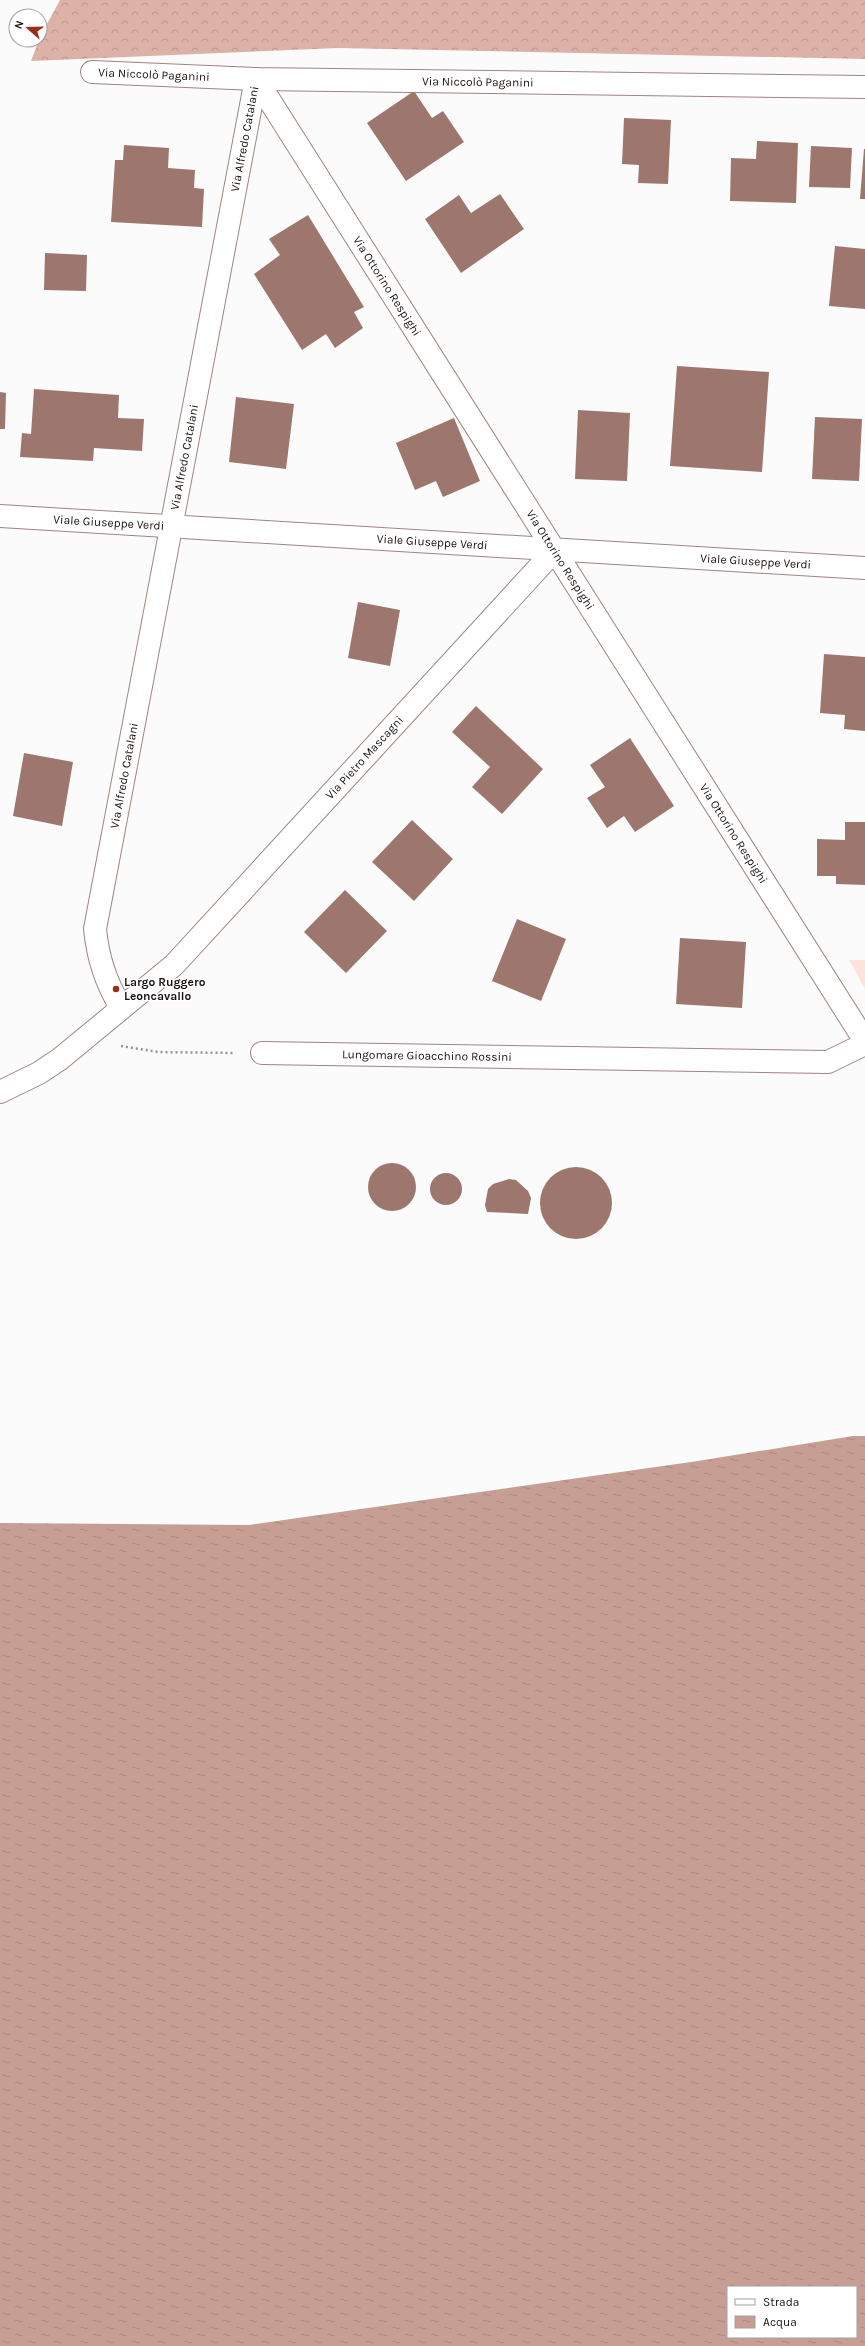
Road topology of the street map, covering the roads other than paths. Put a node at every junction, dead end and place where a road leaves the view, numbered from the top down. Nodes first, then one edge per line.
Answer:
1 (92, 72) dead end
2 (256, 79) junction
3 (865, 87) edge
4 (0, 516) edge
5 (172, 527) junction
6 (554, 551) junction
7 (865, 568) edge
8 (121, 1008) junction
9 (865, 1041) edge
10 (865, 1044) edge
11 (262, 1053) road end
12 (0, 1092) edge

1 - 2 street, Via Niccolò Paganini
2 - 3 street, Via Niccolò Paganini
2 - 5 street, Via Alfredo Catalani
2 - 6 street, Via Ottorino Respighi
4 - 5 street, Viale Giuseppe Verdi
5 - 6 street, Viale Giuseppe Verdi
5 - 8 street, Via Alfredo Catalani
6 - 7 street, Viale Giuseppe Verdi
6 - 8 street, Via Pietro Mascagni
6 - 9 street, Via Ottorino Respighi
8 - 12 street
10 - 11 street, Lungomare Gioacchino Rossini

